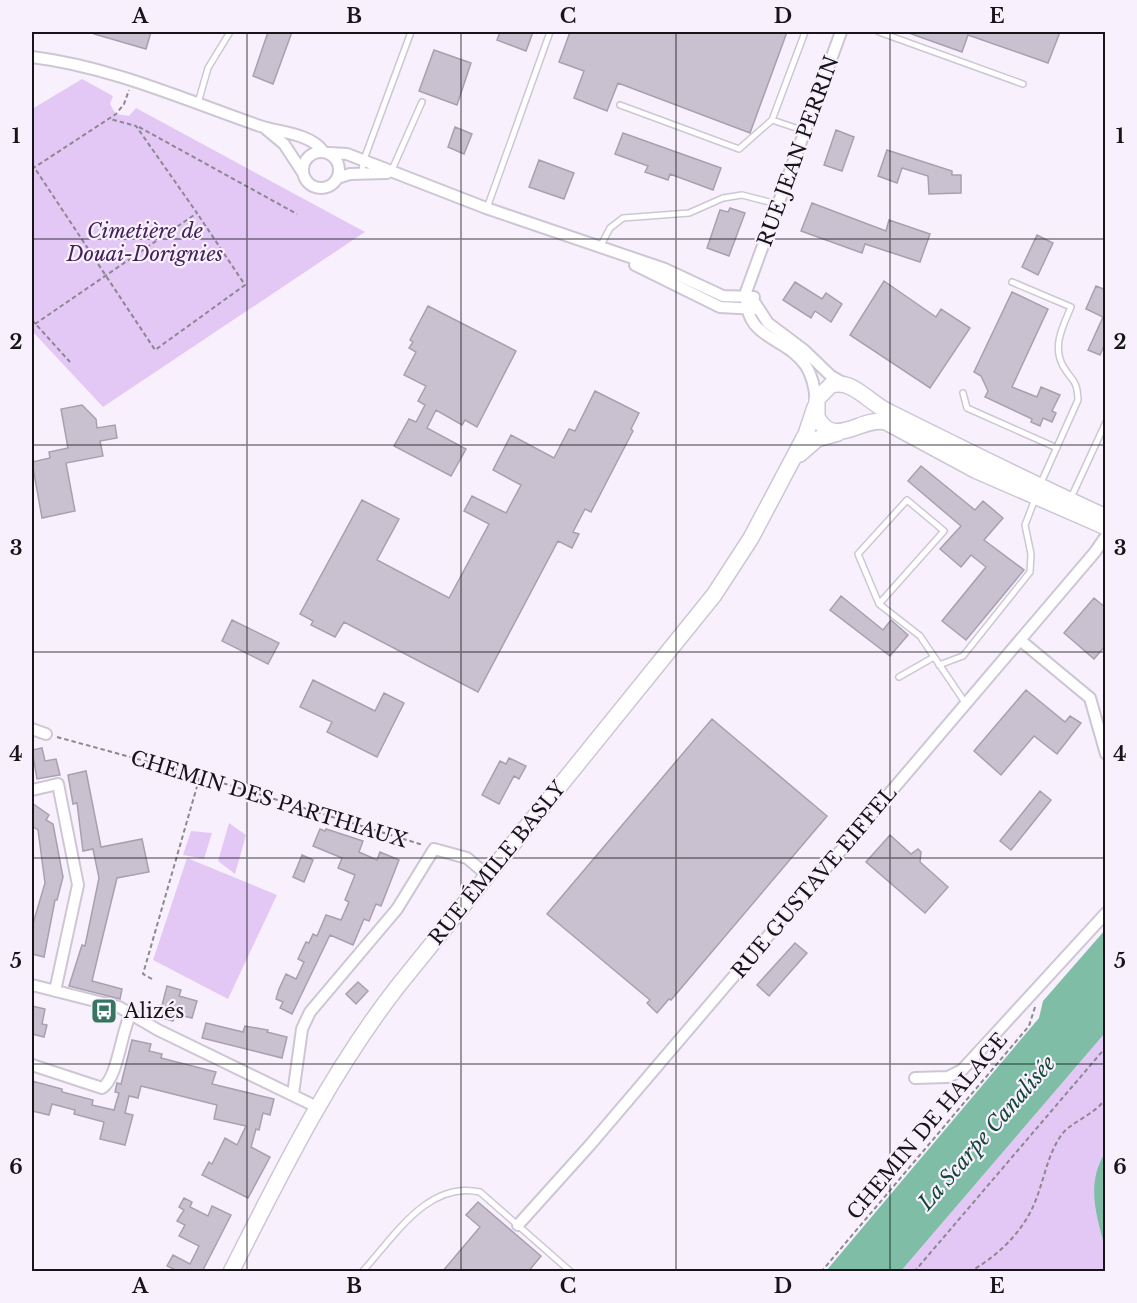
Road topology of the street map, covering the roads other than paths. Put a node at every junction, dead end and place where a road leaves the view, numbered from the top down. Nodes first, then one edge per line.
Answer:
1 (230, 32) edge
2 (411, 32) edge
3 (550, 32) edge
4 (805, 32) edge
5 (841, 32) edge
6 (879, 32) edge
7 (32, 57) edge
8 (1023, 84) dead end
9 (422, 102) dead end
10 (198, 103) junction
11 (620, 105) dead end
12 (772, 120) junction
13 (263, 127) junction
14 (805, 132) junction
15 (326, 152) junction
16 (364, 160) junction
17 (303, 173) junction
18 (363, 173) junction
19 (390, 173) junction
20 (337, 178) junction
21 (778, 204) junction
22 (486, 208) junction
23 (599, 249) junction
24 (1012, 282) dead end
25 (751, 303) junction
26 (845, 384) junction
27 (963, 393) dead end
28 (862, 395) junction
29 (816, 405) junction
30 (1106, 422) edge
31 (859, 425) junction
32 (838, 432) junction
33 (1057, 448) junction
34 (786, 470) junction
35 (1038, 491) junction
36 (1067, 505) junction
37 (1106, 517) edge
38 (1106, 527) edge
39 (1106, 536) edge
40 (879, 604) junction
41 (1020, 640) junction
42 (934, 657) junction
43 (939, 665) junction
44 (899, 677) dead end
45 (966, 704) junction
46 (32, 729) edge
47 (46, 734) road end
48 (1106, 754) edge
49 (32, 790) edge
50 (487, 875) junction
51 (1106, 913) edge
52 (32, 985) edge
53 (55, 991) junction
54 (131, 1013) junction
55 (32, 1065) edge
56 (915, 1078) dead end
57 (293, 1094) junction
58 (317, 1107) junction
59 (518, 1225) junction
60 (231, 1272) edge
61 (362, 1272) edge
62 (571, 1272) edge

1 - 10 lane
2 - 16 lane
3 - 22 lane
4 - 12 lane
5 - 14 street, RUE JEAN PERRIN
6 - 8 lane
7 - 10 street
9 - 19 lane
10 - 13 street
11 - 12 lane
12 - 14 lane
13 - 15 street
13 - 17 street
14 - 21 street, RUE JEAN PERRIN
15 - 16 street
15 - 17 street
15 - 20 street
16 - 18 lane
16 - 19 street
17 - 20 street
18 - 19 street
18 - 20 street
19 - 22 street
21 - 23 lane
21 - 25 street, RUE JEAN PERRIN
22 - 23 street
23 - 25 street
24 - 33 lane
25 - 26 street
25 - 29 street
26 - 28 street
26 - 29 street
27 - 33 lane
28 - 31 street
28 - 35 street
29 - 32 street
29 - 34 street, RUE ÉMILE BASLY
30 - 36 lane
31 - 32 street
31 - 35 street
32 - 34 street, RUE ÉMILE BASLY
33 - 35 lane
34 - 50 street, RUE ÉMILE BASLY
35 - 36 street
35 - 43 lane
36 - 37 street
36 - 38 street
39 - 41 street, RUE GUSTAVE EIFFEL
40 - 40 lane
40 - 42 lane
41 - 45 street, RUE GUSTAVE EIFFEL
41 - 48 street
42 - 43 lane
42 - 44 lane
43 - 45 lane
45 - 59 street, RUE GUSTAVE EIFFEL
46 - 47 street
49 - 53 street
50 - 57 street, CHEMIN DES PARTHIAUX
50 - 58 street, RUE ÉMILE BASLY
51 - 56 street
52 - 53 street
53 - 54 street
54 - 55 street
54 - 57 street
57 - 58 street
58 - 60 street, RUE ÉMILE BASLY
59 - 61 lane
59 - 62 lane

